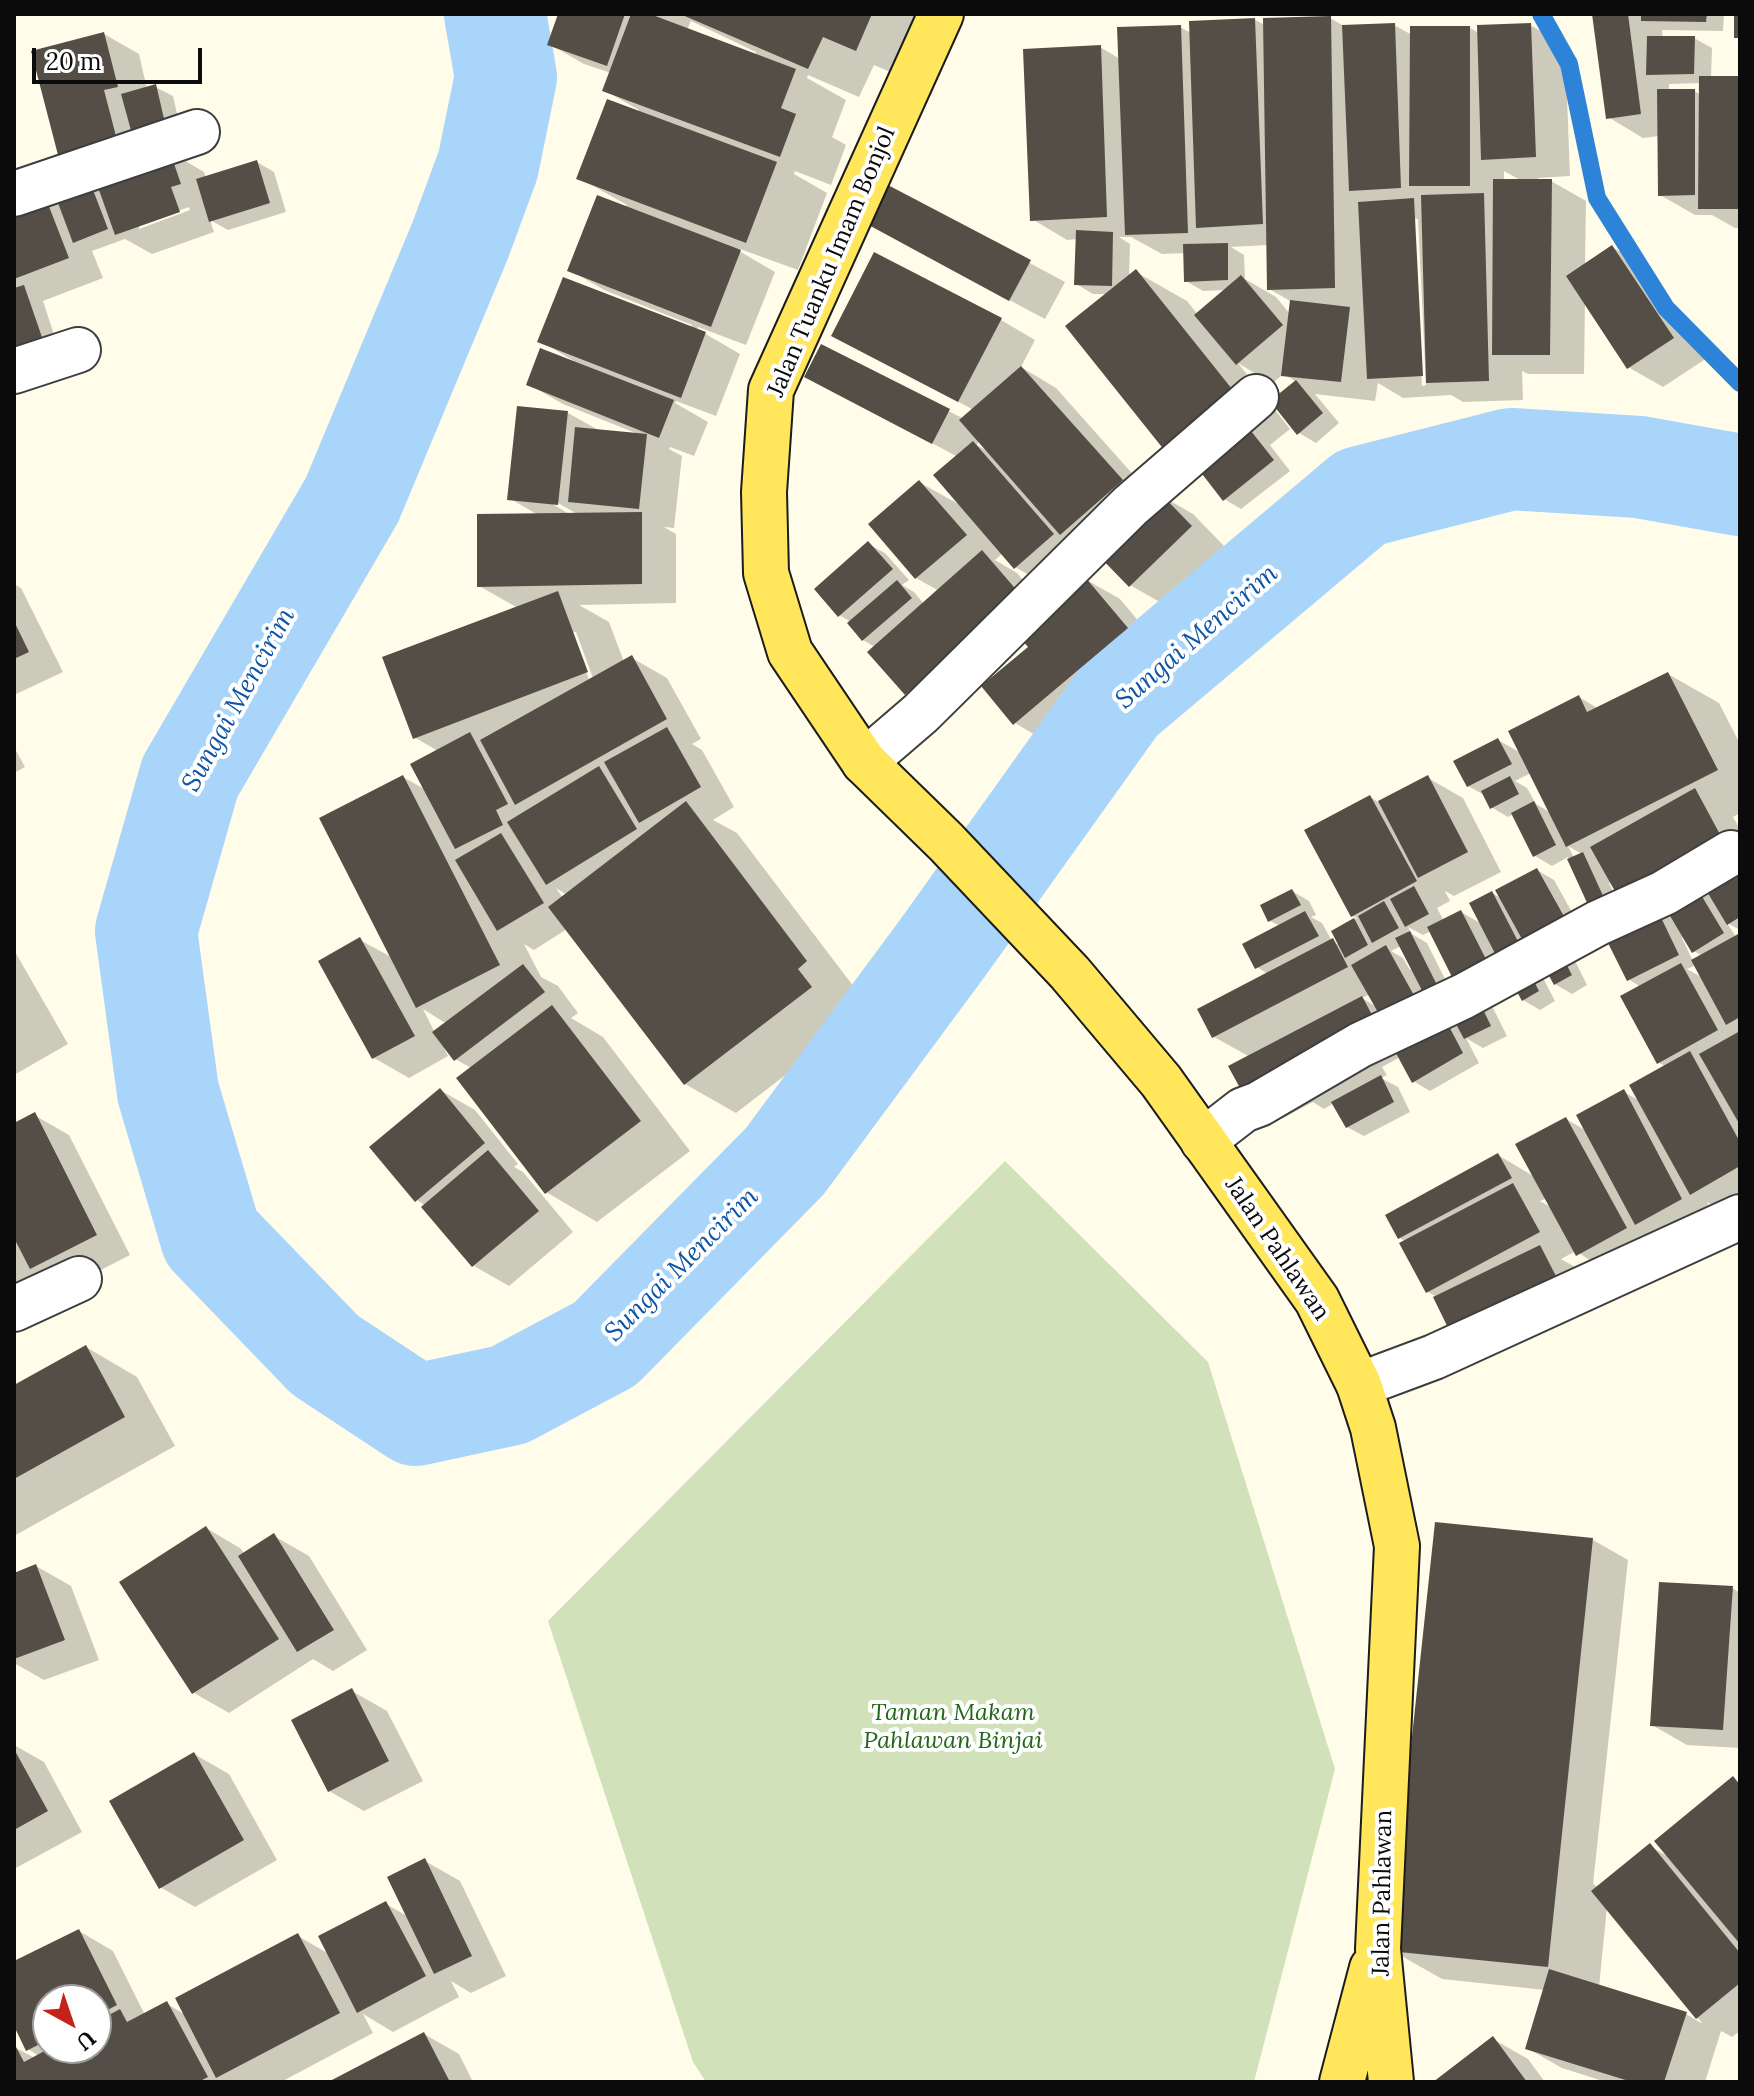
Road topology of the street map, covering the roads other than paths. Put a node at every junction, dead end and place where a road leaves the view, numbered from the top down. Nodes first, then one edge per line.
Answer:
1 (941, 14) edge
2 (197, 132) dead end
3 (14, 194) edge
4 (78, 350) dead end
5 (14, 371) edge
6 (1256, 397) dead end
7 (864, 762) junction
8 (946, 842) joint
9 (1731, 853) dead end
10 (1203, 1141) junction
11 (1740, 1217) edge
12 (79, 1279) dead end
13 (14, 1309) edge
14 (1359, 1385) junction
15 (1378, 1949) junction
16 (1342, 2082) edge
17 (1391, 2082) edge

1 - 7 main road, Jalan Tuanku Imam Bonjol
2 - 3 street
4 - 5 street
6 - 7 street
7 - 8 main road, Jalan Tuanku Imam Bonjol
8 - 10 main road, Jalan Pahlawan
9 - 10 street
10 - 14 main road, Jalan Pahlawan
11 - 14 street
12 - 13 street
14 - 15 main road, Jalan Pahlawan
15 - 16 main road
15 - 17 main road, Jalan Pahlawan

